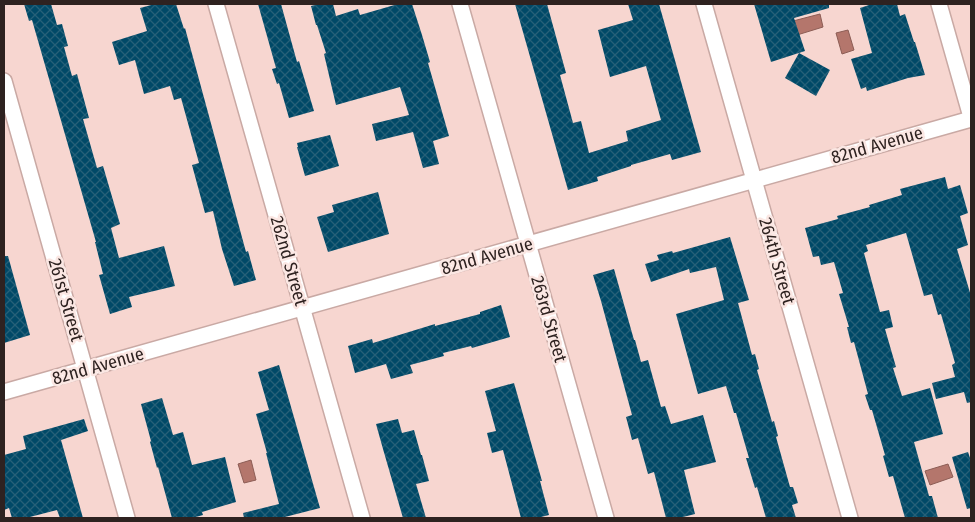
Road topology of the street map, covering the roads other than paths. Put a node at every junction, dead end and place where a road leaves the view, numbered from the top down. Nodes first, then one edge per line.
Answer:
1 (216, 4) edge
2 (460, 4) edge
3 (704, 4) edge
4 (939, 4) edge
5 (4, 81) edge
6 (971, 118) edge
7 (754, 180) junction
8 (528, 244) junction
9 (302, 308) junction
10 (85, 369) junction
11 (4, 392) edge
12 (127, 518) edge
13 (362, 518) edge
14 (606, 518) edge
15 (850, 518) edge

1 - 9 street, 262nd Street
2 - 8 street, 263rd Street
3 - 7 street, 264th Street
4 - 6 street
5 - 10 street, 261st Street
6 - 7 street, 82nd Avenue
7 - 8 street, 82nd Avenue
7 - 15 street, 264th Street
8 - 9 street, 82nd Avenue
8 - 14 street, 263rd Street
9 - 10 street, 82nd Avenue
9 - 13 street, 262nd Street
10 - 11 street, 82nd Avenue
10 - 12 street, 261st Street

